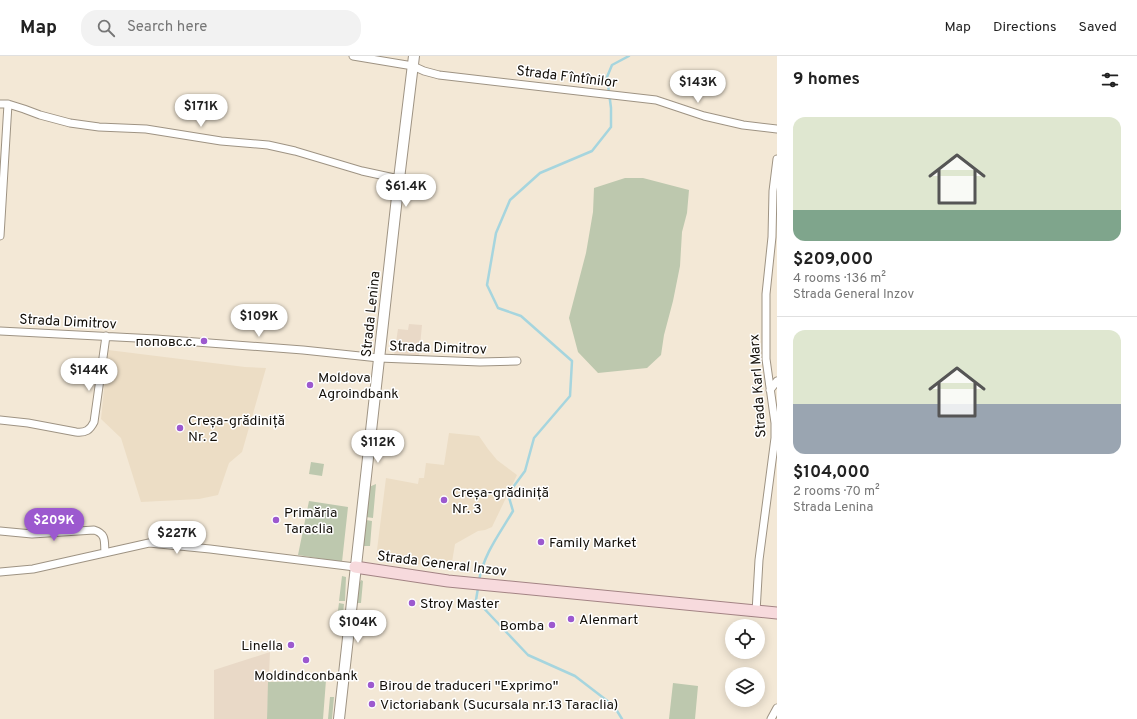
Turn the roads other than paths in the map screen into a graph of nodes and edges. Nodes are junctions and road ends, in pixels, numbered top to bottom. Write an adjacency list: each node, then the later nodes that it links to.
1 (353, 56): 2 (street, Strada Fîntînilor)
2 (413, 61): 5 (street, Strada Fîntînilor); 7 (street, Strada Lenina)
3 (0, 104): 4 (street)
4 (8, 104): 7 (street); 8 (street)
5 (777, 129)
6 (777, 159): 14 (street, Strada Karl Marx)
7 (399, 179): 11 (street, Strada Lenina)
8 (0, 236)
9 (0, 331): 10 (street, Strada Dimitrov)
10 (106, 336): 11 (street, Strada Dimitrov); 15 (street)
11 (379, 358): 12 (street, Strada Dimitrov); 18 (street, Strada Lenina)
12 (517, 362)
13 (777, 381): 14 (street)
14 (770, 390): 20 (street, Strada Karl Marx)
15 (0, 420)
16 (0, 531): 17 (street)
17 (105, 553): 18 (street, Strada General Inzov); 19 (street, Strada General Inzov)
18 (355, 567): 20 (main road, Strada General Inzov); 23 (street, Strada Lenina)
19 (0, 572)
20 (756, 612): 21 (main road, Strada General Inzov)
21 (777, 613)
22 (777, 708): 24 (street)
23 (339, 719)
24 (771, 719)

